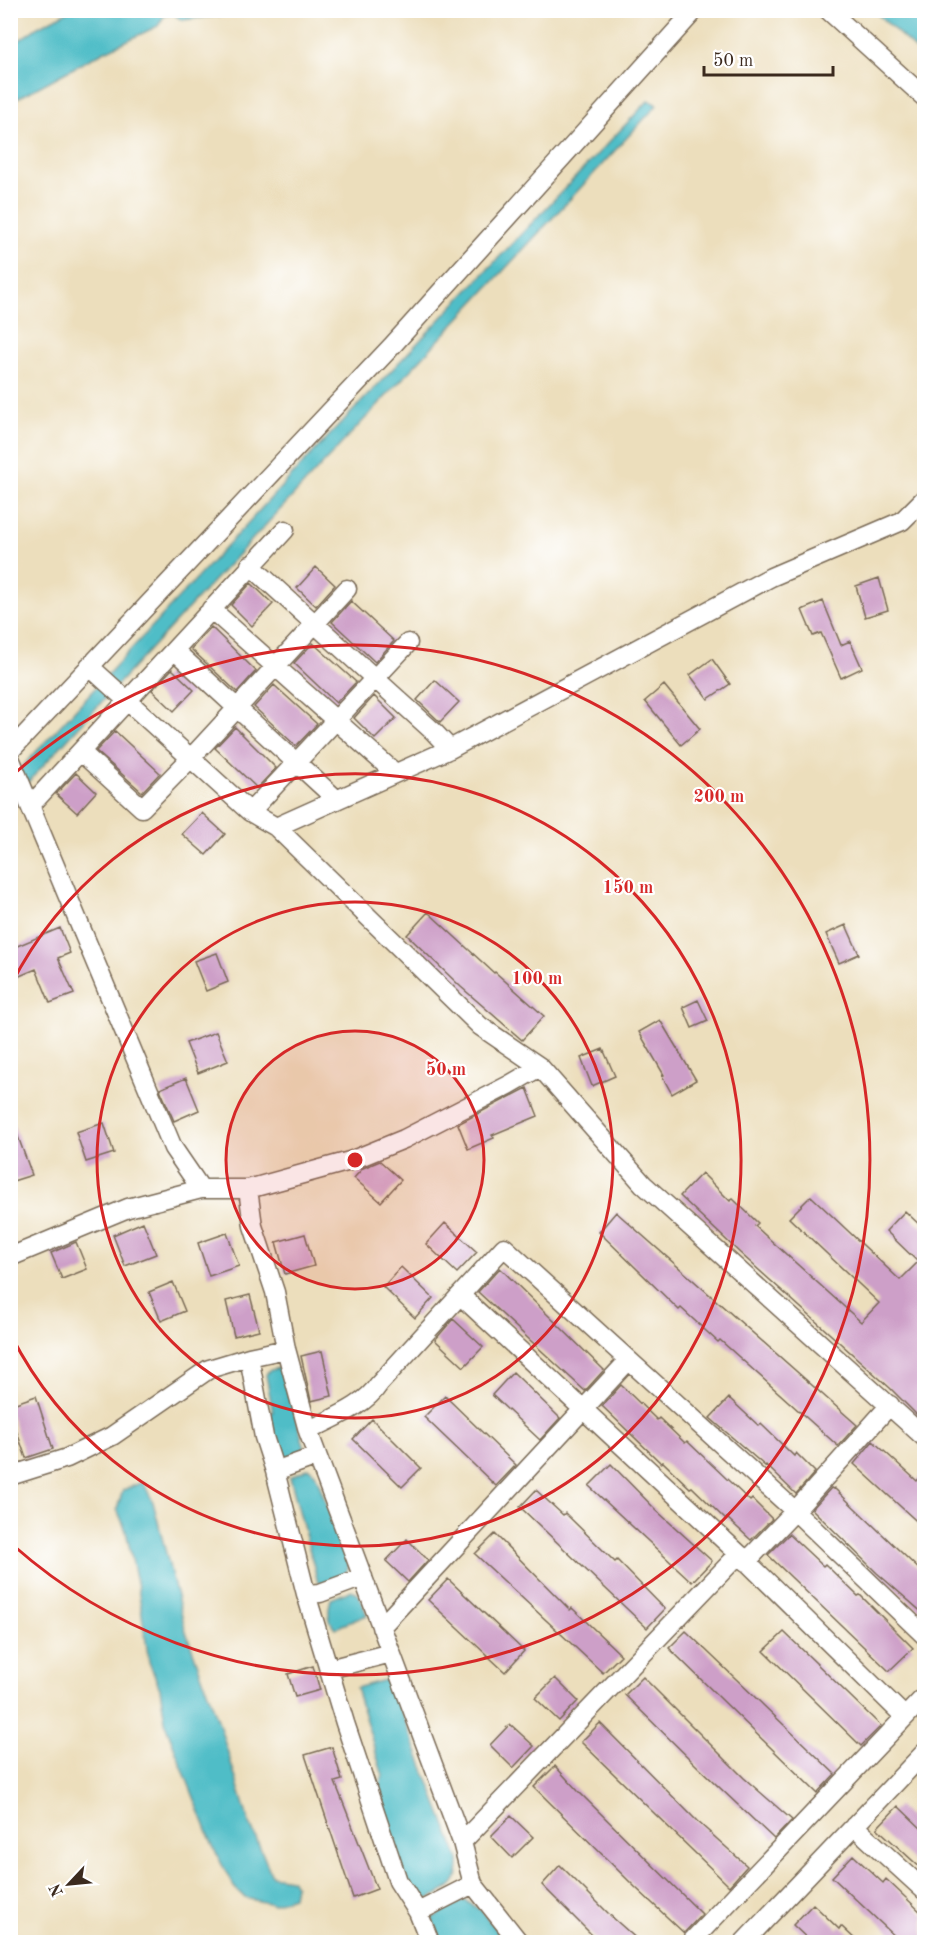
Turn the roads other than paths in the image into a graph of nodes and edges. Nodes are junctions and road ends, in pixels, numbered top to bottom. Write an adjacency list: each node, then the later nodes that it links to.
1 (695, 10): 13 (street)
2 (828, 10): 3 (street)
3 (924, 97)
4 (924, 499): 18 (street)
5 (285, 530): 6 (street)
6 (250, 565): 8 (street); 9 (street)
7 (347, 589): 9 (street)
8 (211, 609): 11 (street); 12 (street)
9 (315, 624): 12 (street); 14 (street)
10 (408, 644): 14 (street)
11 (174, 650): 15 (street); 16 (street)
12 (275, 666): 16 (street); 17 (street)
13 (94, 670): 15 (street); 19 (street)
14 (375, 679): 17 (street); 18 (street)
15 (122, 695): 20 (street); 21 (street)
16 (236, 707): 21 (street); 22 (street)
17 (336, 721): 22 (street); 24 (street)
18 (450, 749): 24 (street)
19 (10, 751)
20 (81, 752): 21 (street); 25 (street)
21 (190, 759): 27 (street)
22 (296, 763): 26 (street); 27 (street)
23 (13, 764): 25 (street)
24 (394, 773): 26 (street)
25 (29, 799): 30 (street)
26 (337, 800): 28 (street)
27 (250, 812): 28 (street)
28 (276, 827): 29 (street)
29 (540, 1067): 31 (street); 37 (street)
30 (201, 1189): 31 (street); 32 (street)
31 (248, 1189): 34 (street)
32 (10, 1257)
33 (460, 1295): 36 (street); 38 (street); 39 (street)
34 (286, 1349): 35 (street); 39 (street)
35 (249, 1357): 42 (street); 43 (street)
36 (628, 1361): 38 (street); 44 (street)
37 (890, 1405): 40 (street); 44 (street)
38 (582, 1410): 45 (street); 48 (street)
39 (308, 1431): 41 (street)
40 (924, 1437)
41 (317, 1456): 42 (street); 46 (street)
42 (275, 1471): 47 (street)
43 (10, 1476)
44 (795, 1511): 45 (street); 49 (street)
45 (742, 1558): 53 (street); 56 (street)
46 (363, 1577): 47 (street); 48 (street)
47 (306, 1594): 51 (street)
48 (381, 1627): 50 (street)
49 (924, 1635)
50 (391, 1653): 51 (street); 56 (street)
51 (329, 1669): 59 (street)
52 (924, 1696): 53 (street)
53 (905, 1717): 62 (street)
54 (924, 1753): 55 (street)
55 (854, 1826): 58 (street); 63 (street)
56 (462, 1842): 57 (street)
57 (472, 1884): 59 (street); 61 (street)
58 (924, 1890)
59 (418, 1912): 60 (street)
60 (430, 1942)
61 (519, 1942)
62 (691, 1942)
63 (744, 1942)

